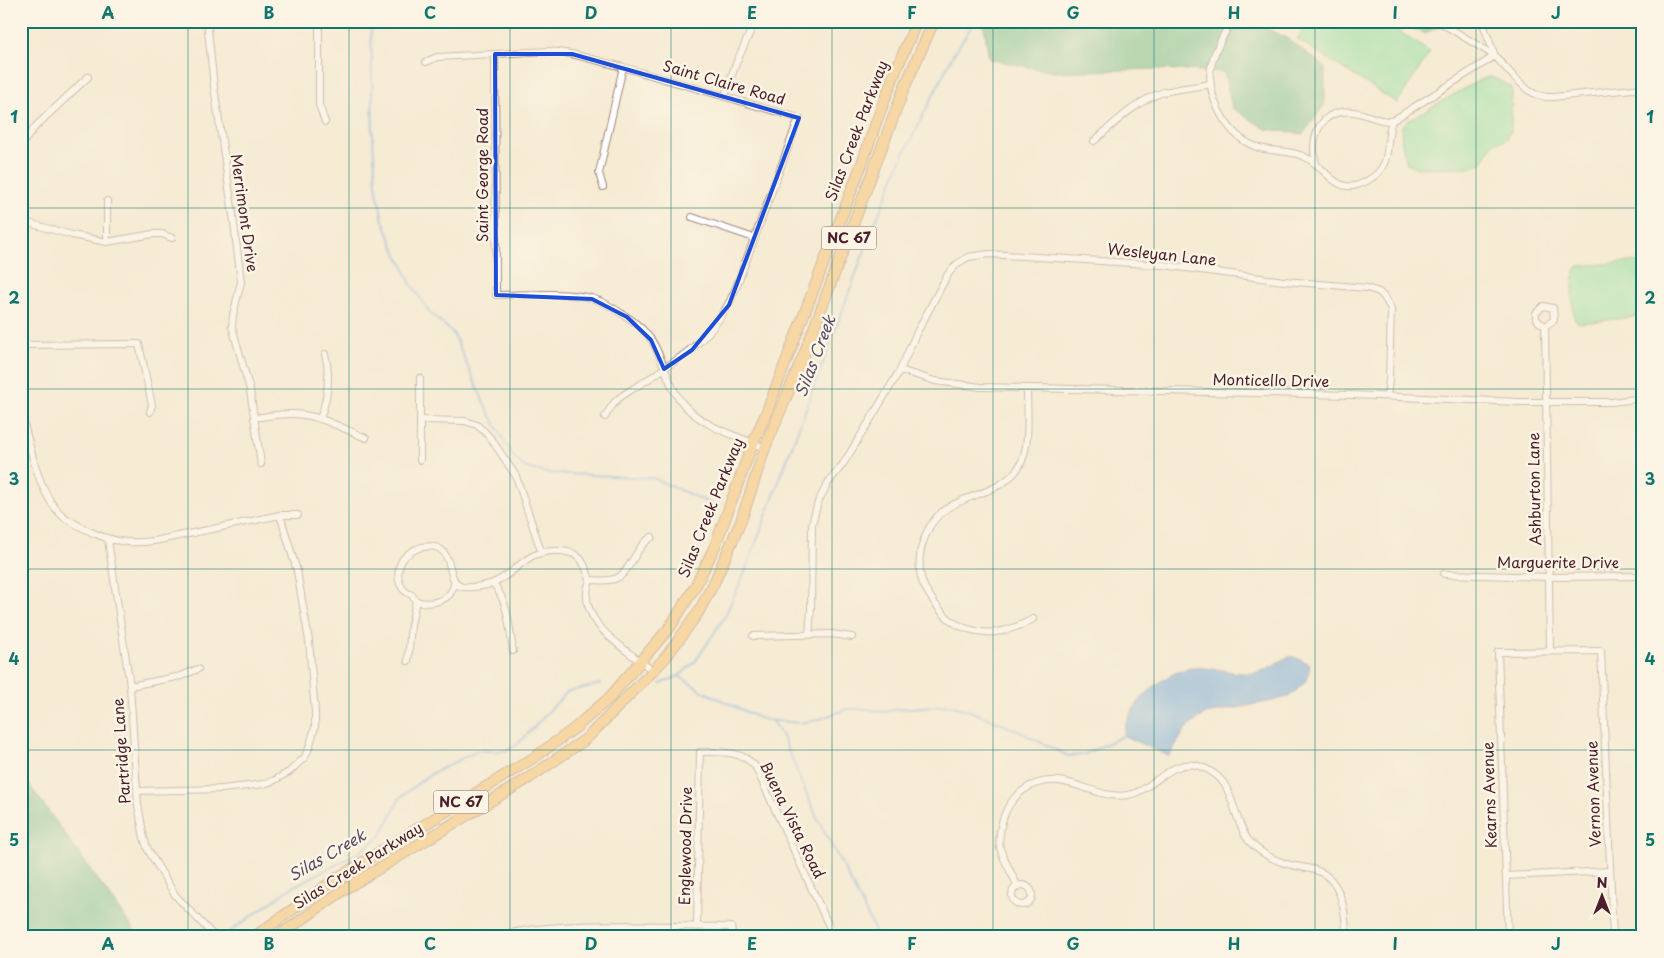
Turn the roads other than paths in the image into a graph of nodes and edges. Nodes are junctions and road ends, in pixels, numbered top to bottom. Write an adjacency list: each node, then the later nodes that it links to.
1 (207, 21): 44 (street, Merrimont Drive)
2 (319, 21): 20 (street)
3 (754, 21): 18 (street)
4 (917, 21): 48 (main road, Silas Creek Parkway / NC 67)
5 (934, 21): 49 (main road, Silas Creek Parkway / NC 67)
6 (1231, 21): 16 (street)
7 (1438, 21): 12 (street)
8 (1482, 21): 12 (street)
9 (1633, 21): 10 (street)
10 (1643, 36)
11 (495, 54): 13 (street, Saint Claire Road); 14 (street, Saint Claire Road); 34 (street, Saint George Road)
12 (1495, 56): 17 (street); 19 (street)
13 (426, 62)
14 (623, 67): 18 (street, Saint Claire Road); 24 (street)
15 (88, 77): 22 (street)
16 (1210, 84): 21 (street); 23 (street)
17 (1643, 88)
18 (725, 96): 29 (street, Saint Claire Road)
19 (1392, 121): 23 (street); 23 (street)
20 (325, 122)
21 (1094, 141)
22 (21, 145)
23 (1316, 164)
24 (603, 187)
25 (107, 201): 30 (street)
26 (692, 217): 29 (street)
27 (21, 222): 30 (street)
28 (172, 238): 30 (street)
29 (754, 238): 34 (street, Saint Claire Road)
30 (107, 242)
31 (1545, 326): 40 (street, Ashburton Lane)
32 (21, 345): 42 (street)
33 (325, 354): 45 (street)
34 (664, 369): 43 (street, Saint Claire Road); 48 (street)
35 (900, 370): 37 (street, Monticello Drive); 38 (street, Wesleyan Lane); 66 (street, Wesleyan Lane)
36 (420, 378): 46 (street)
37 (1027, 388): 38 (street, Monticello Drive); 64 (street)
38 (1387, 396): 40 (street, Monticello Drive)
39 (1643, 398): 40 (street, Monticello Drive)
40 (1546, 402): 59 (street, Ashburton Lane)
41 (21, 412): 55 (street)
42 (150, 412)
43 (604, 417)
44 (254, 418): 45 (street); 51 (street, Merrimont Drive)
45 (320, 419): 47 (street)
46 (420, 420): 50 (street); 56 (street)
47 (366, 438)
48 (753, 443): 49 (street); 71 (main road, Silas Creek Parkway / NC 67)
49 (765, 448): 73 (main road, Silas Creek Parkway / NC 67)
50 (420, 460)
51 (261, 464)
52 (280, 515): 53 (street); 55 (street); 76 (street)
53 (298, 516)
54 (652, 537): 60 (street)
55 (108, 540): 74 (street, Partridge Lane)
56 (541, 551): 60 (street); 62 (street)
57 (1444, 574): 59 (street, Marguerite Drive)
58 (1643, 576): 59 (street, Marguerite Drive)
59 (1549, 577): 69 (street, Ashburton Lane)
60 (590, 580): 71 (street)
61 (455, 581): 62 (street); 63 (street); 63 (street)
62 (493, 583): 68 (street)
63 (416, 601): 70 (street)
64 (1034, 619)
65 (753, 636): 66 (street)
66 (808, 636): 67 (street)
67 (852, 637)
68 (513, 651)
69 (1550, 651): 77 (street, Vernon Avenue); 78 (street, Kearns Avenue)
70 (408, 661)
71 (641, 662): 73 (street); 83 (main road, Silas Creek Parkway / NC 67)
72 (198, 670): 74 (street)
73 (654, 672): 84 (main road, Silas Creek Parkway / NC 67)
74 (130, 686): 76 (street, Partridge Lane)
75 (700, 752): 81 (street, Englewood Drive); 88 (street, Buena Vista Road)
76 (137, 791): 82 (street, Partridge Lane)
77 (1610, 872): 78 (street); 91 (street, Vernon Avenue)
78 (1506, 876): 90 (street, Kearns Avenue)
79 (1018, 886): 89 (street)
80 (627, 926): 81 (street); 85 (street); 86 (street)
81 (697, 927): 87 (street, Englewood Drive)
82 (215, 937)
83 (254, 937)
84 (277, 937)
85 (491, 937)
86 (627, 937)
87 (733, 937)
88 (834, 937)
89 (1346, 937)
90 (1508, 937)
91 (1613, 937)

